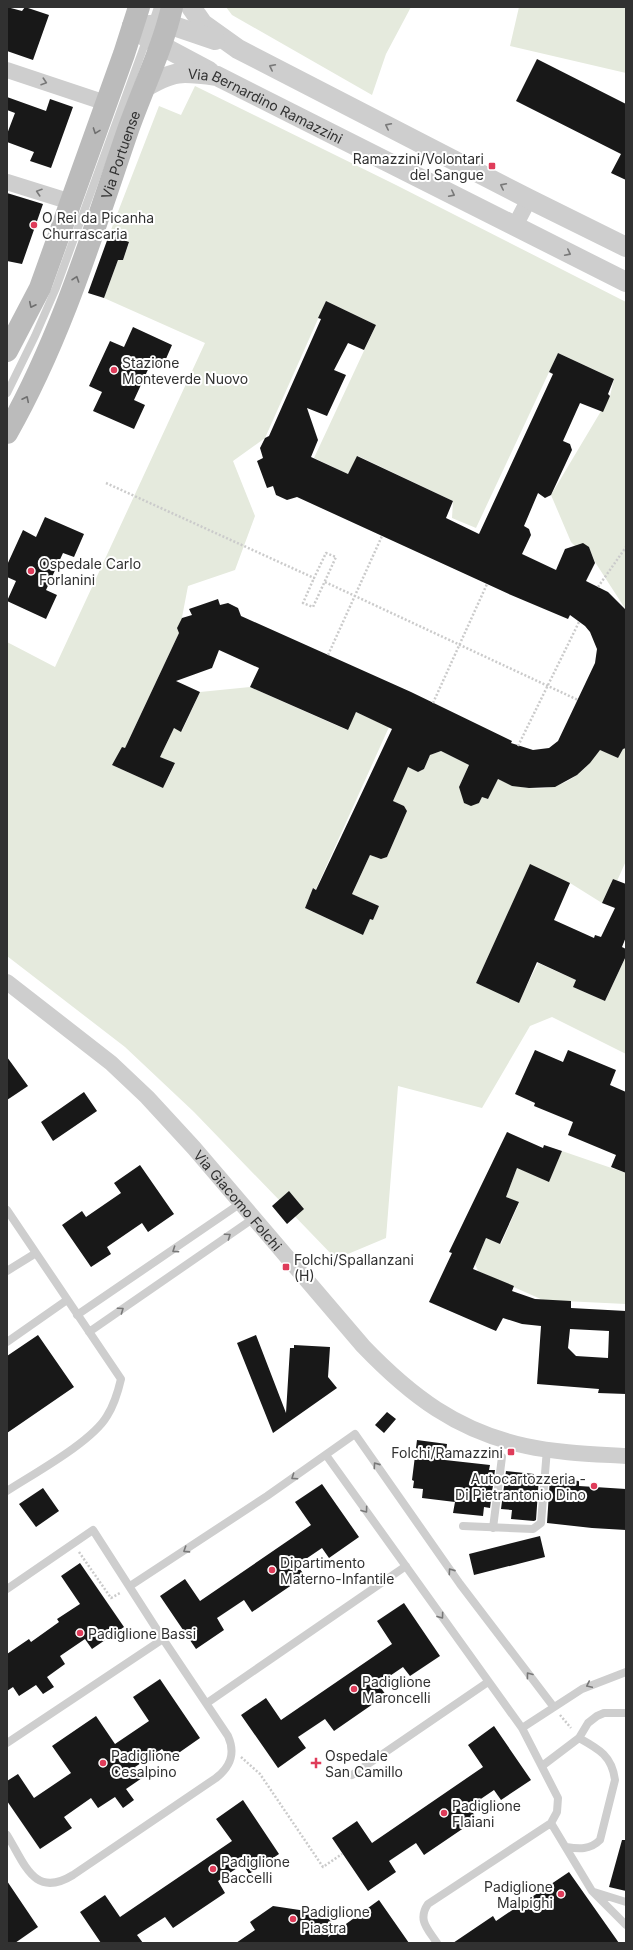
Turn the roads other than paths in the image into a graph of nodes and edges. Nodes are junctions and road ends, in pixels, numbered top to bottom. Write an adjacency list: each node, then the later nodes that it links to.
1 (191, 7): 3 (street)
2 (153, 22): 3 (street); 5 (street); 6 (main road, Via Portuense); 7 (main road, Via Portuense); 16 (lane, Via Portuense)
3 (238, 49): 9 (street, one-way to 3)
4 (7, 70): 7 (street, one-way to 7)
5 (217, 76): 6 (street, Via Bernardino Ramazzini); 11 (street, Via Bernardino Ramazzini, one-way to 11)
6 (142, 89): 17 (main road, Via Portuense, one-way to 6)
7 (106, 103): 10 (main road, Via Portuense, one-way to 10)
8 (7, 182): 10 (street, one-way to 8)
9 (528, 199): 11 (street); 12 (street)
10 (71, 202): 14 (main road, Via Portuense, one-way to 14)
11 (515, 226): 13 (street, Via Bernardino Ramazzini, one-way to 13)
12 (626, 247)
13 (626, 282)
14 (12, 329): 15 (main road, Via Portuense)
15 (7, 351)
16 (7, 393)
17 (7, 433)
18 (7, 982): 19 (street, Via Giacomo Folchi)
19 (241, 1204): 21 (street, Via Giacomo Folchi); 25 (lane, one-way to 25)
20 (7, 1210): 22 (lane)
21 (254, 1218): 26 (lane, one-way to 21); 28 (street, Via Giacomo Folchi)
22 (36, 1253): 23 (lane); 24 (lane)
23 (7, 1271)
24 (67, 1300): 25 (lane); 27 (lane)
25 (77, 1315): 26 (lane)
26 (89, 1332): 32 (lane)
27 (7, 1342)
28 (548, 1449): 30 (street, Via Giacomo Folchi); 34 (lane)
29 (326, 1455): 35 (lane, one-way to 35); 36 (lane, one-way to 36); 42 (lane, one-way to 29)
30 (626, 1456)
31 (502, 1457): 34 (lane)
32 (7, 1491)
33 (463, 1526): 34 (lane)
34 (493, 1528)
35 (406, 1566): 40 (lane, one-way to 40); 41 (lane)
36 (130, 1586): 37 (lane); 38 (lane)
37 (7, 1589)
38 (163, 1639): 41 (lane); 46 (lane)
39 (626, 1672): 42 (lane, one-way to 42)
40 (488, 1682): 44 (lane); 48 (lane)
41 (207, 1703): 50 (lane)
42 (553, 1706): 44 (lane)
43 (626, 1713): 45 (lane)
44 (522, 1728): 47 (lane)
45 (579, 1738): 47 (lane); 51 (lane)
46 (7, 1743)
47 (542, 1766): 49 (lane)
48 (352, 1775)
49 (551, 1823): 51 (lane); 55 (lane)
50 (7, 1835)
51 (566, 1847): 52 (lane)
52 (594, 1892): 53 (lane); 54 (lane)
53 (626, 1902)
54 (626, 1925)
55 (437, 1943)

